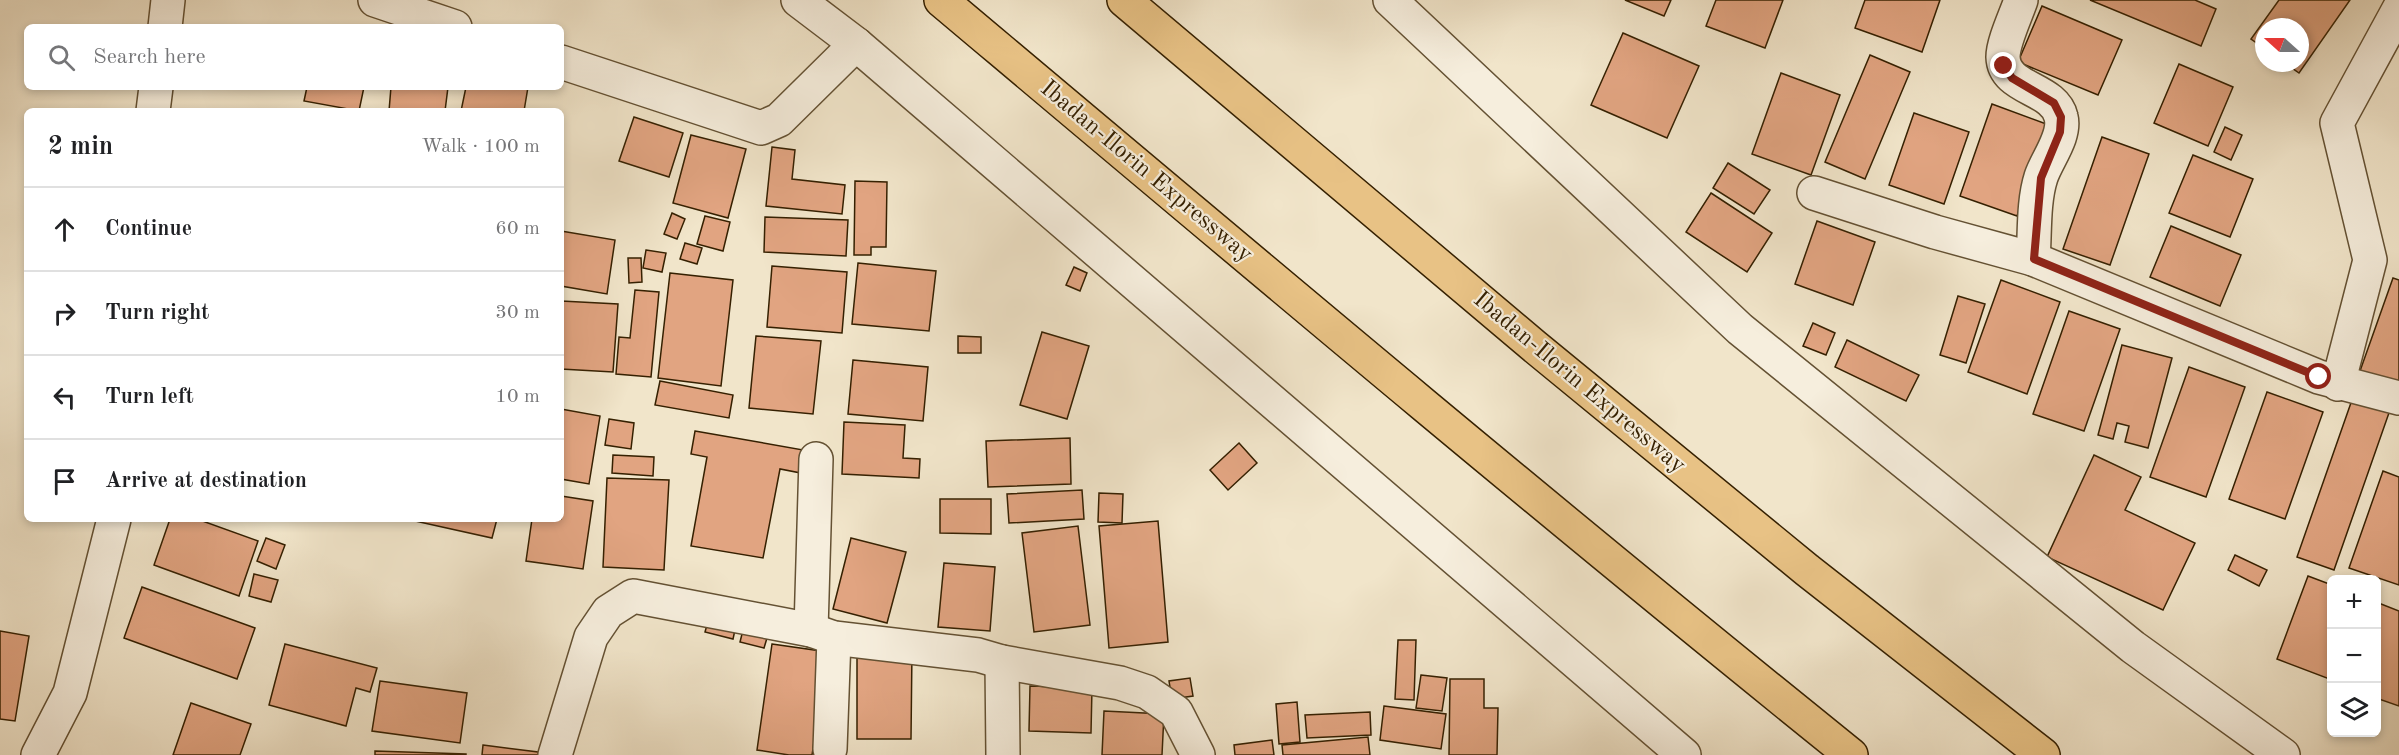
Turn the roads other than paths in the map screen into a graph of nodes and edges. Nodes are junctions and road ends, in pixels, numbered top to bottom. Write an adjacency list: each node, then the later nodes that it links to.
1 (168, 0): 9 (street)
2 (375, 0): 10 (street)
3 (798, 0): 11 (street)
4 (941, 0): 29 (highway, Ibadan-Ilorin Expressway)
5 (1124, 0): 30 (highway, Ibadan-Ilorin Expressway)
6 (1390, 0): 31 (street)
7 (2021, 0): 16 (street)
8 (2399, 9): 17 (street)
9 (165, 24)
10 (446, 24)
11 (856, 44): 12 (street); 28 (street)
12 (564, 63)
13 (156, 90): 14 (street)
14 (153, 108)
15 (1814, 193): 16 (street)
16 (2034, 259): 17 (street)
17 (2338, 384): 18 (street)
18 (2399, 398)
19 (816, 459): 21 (street)
20 (113, 522): 24 (street)
21 (823, 634): 22 (street); 23 (street); 25 (street)
22 (1002, 662): 26 (street); 27 (street)
23 (830, 749)
24 (38, 755)
25 (555, 755)
26 (1003, 755)
27 (1198, 755)
28 (1684, 755)
29 (1851, 755)
30 (2043, 755)
31 (2283, 755)

